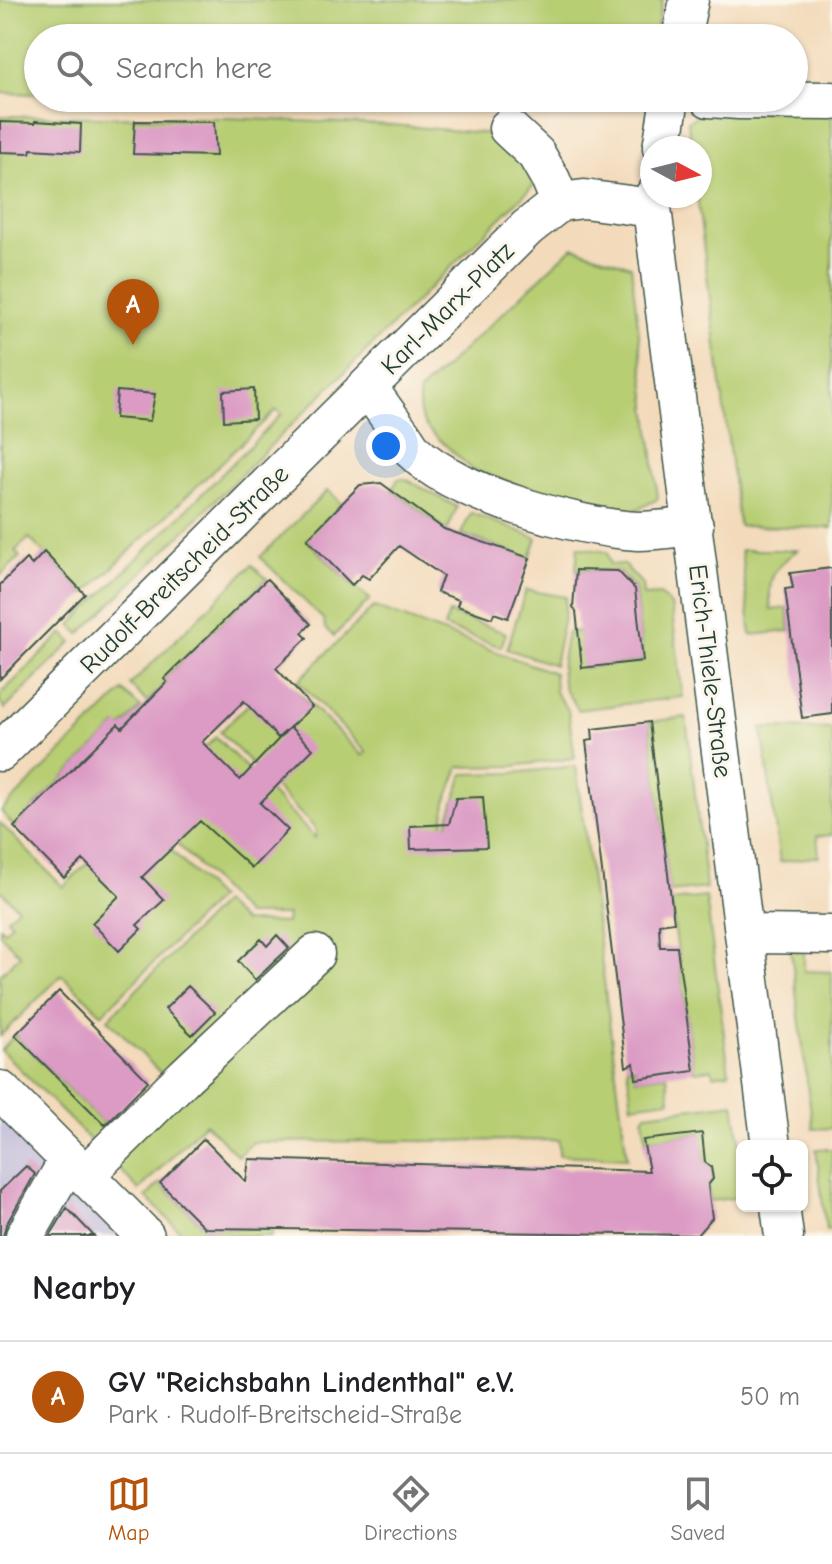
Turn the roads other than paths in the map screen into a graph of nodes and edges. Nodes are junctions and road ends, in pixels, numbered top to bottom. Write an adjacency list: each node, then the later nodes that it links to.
1 (689, 0): 2 (street)
2 (684, 24)
3 (808, 101): 4 (street)
4 (832, 101)
5 (668, 112): 7 (street)
6 (508, 128): 9 (street)
7 (664, 136)
8 (640, 201): 9 (street)
9 (560, 202): 11 (street, Karl-Marx-Platz)
10 (654, 208): 12 (street, Erich-Thiele-Straße)
11 (368, 387): 12 (street, Karl-Marx-Platz); 13 (street, Rudolf-Breitscheid-Straße)
12 (694, 526): 14 (street, Erich-Thiele-Straße)
13 (0, 752)
14 (744, 934): 15 (street); 18 (street, Erich-Thiele-Straße)
15 (832, 935)
16 (315, 954): 19 (street)
17 (0, 1090): 19 (street)
18 (770, 1140)
19 (77, 1167): 21 (street); 22 (street)
20 (781, 1212): 23 (street)
21 (25, 1236)
22 (145, 1236)
23 (784, 1236)

